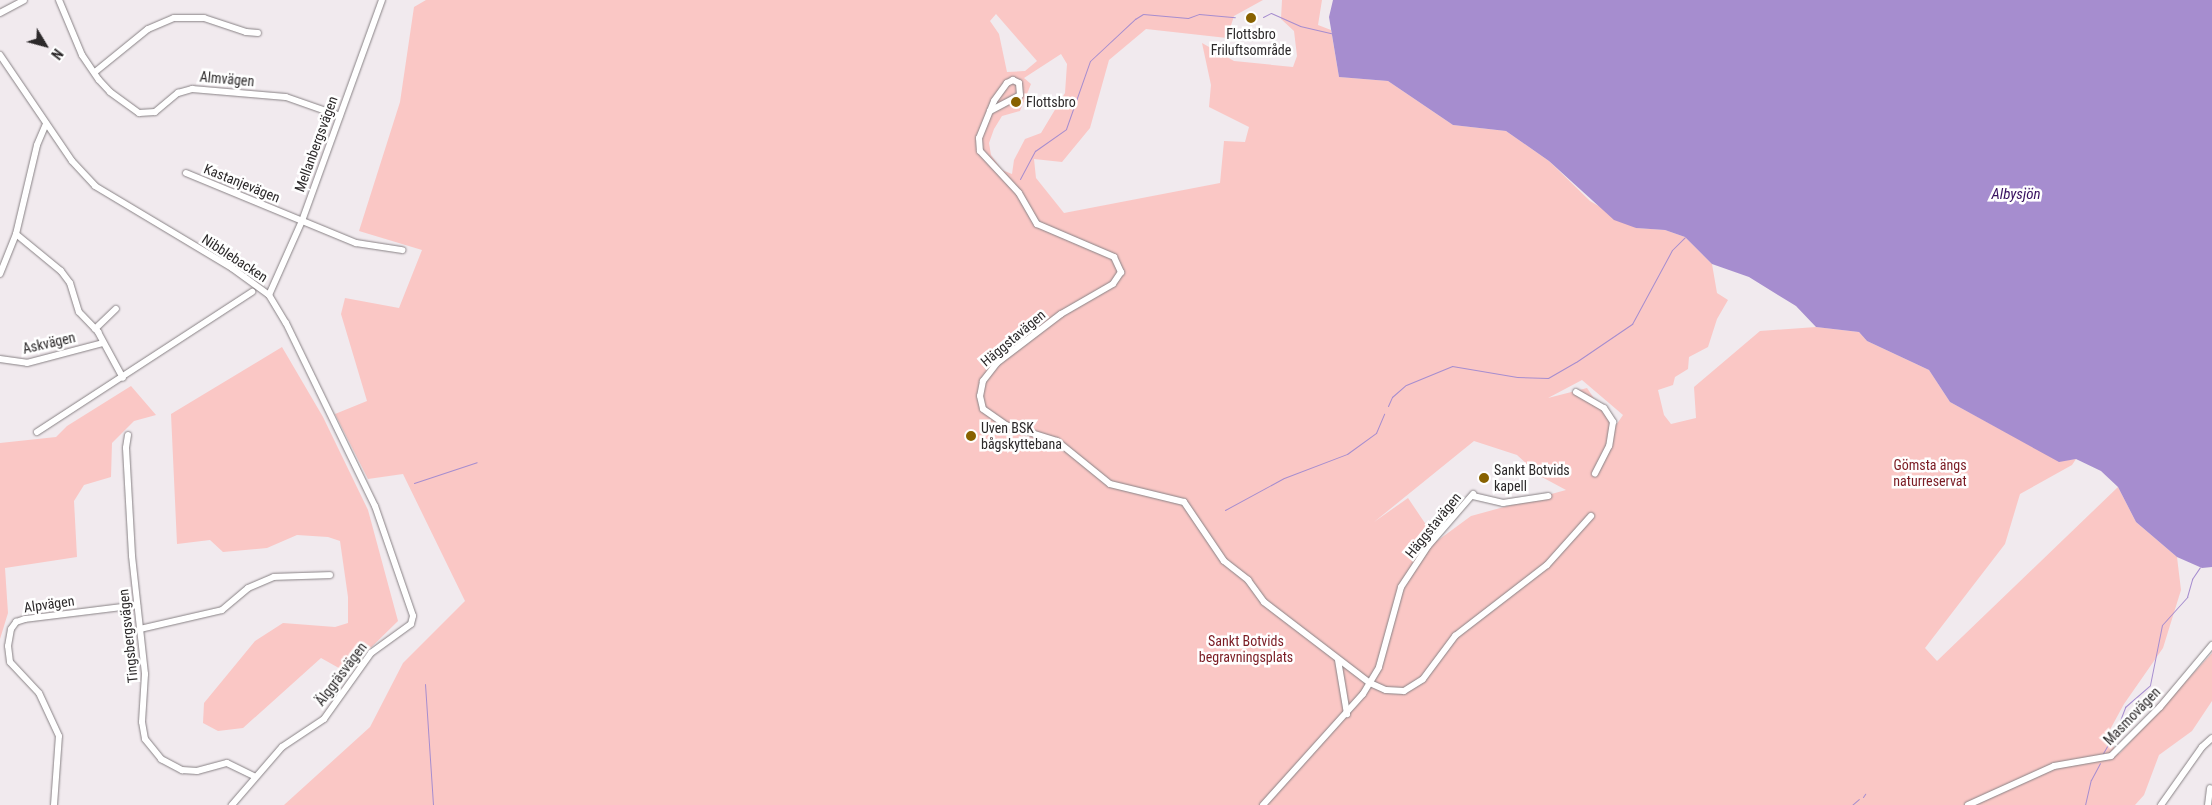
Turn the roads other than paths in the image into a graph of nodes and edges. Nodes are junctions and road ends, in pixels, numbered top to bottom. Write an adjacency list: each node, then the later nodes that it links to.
1 (24, 0): 4 (street)
2 (59, 0): 7 (street, Almvägen)
3 (382, 0): 9 (street, Mellanbergsvägen)
4 (0, 13)
5 (258, 33): 7 (street)
6 (0, 55): 10 (street, Nibblebacken)
7 (95, 72): 9 (street, Almvägen)
8 (990, 111): 8 (street); 34 (street, Häggstavägen)
9 (340, 116): 12 (street, Mellanbergsvägen)
10 (46, 124): 13 (street); 17 (street, Nibblebacken)
11 (186, 173): 12 (street, Kastanjevägen)
12 (302, 221): 14 (street, Kastanjevägen); 17 (street, Mellanbergsvägen)
13 (16, 234): 15 (street); 19 (street)
14 (402, 250)
15 (0, 274)
16 (252, 292): 22 (street)
17 (269, 296): 31 (street, Nibblebacken)
18 (116, 310): 19 (street)
19 (96, 329): 20 (street)
20 (103, 343): 21 (street, Askvägen); 22 (street)
21 (0, 359)
22 (123, 378): 24 (street)
23 (1576, 392): 26 (street)
24 (37, 432)
25 (128, 435): 30 (street, Tingsbergsvägen)
26 (1595, 474)
27 (1548, 496): 35 (street, Häggstavägen)
28 (1591, 516): 35 (street)
29 (330, 575): 32 (street)
30 (137, 605): 32 (street, Tingsbergsvägen); 40 (street, Alpvägen)
31 (411, 624): 38 (street, Älggräsvägen)
32 (140, 629): 38 (street, Tingsbergsvägen)
33 (2212, 645): 43 (street, Masmovägen)
34 (1338, 660): 35 (street, Häggstavägen); 36 (street)
35 (1370, 683): 36 (street, Häggstavägen)
36 (1347, 714): 42 (street, Häggstavägen)
37 (2212, 738): 44 (street)
38 (254, 776): 41 (street, Älggräsvägen)
39 (2210, 788): 45 (street)
40 (54, 805)
41 (232, 805)
42 (1263, 805)
43 (1968, 805)
44 (2161, 805)
45 (2208, 805)

